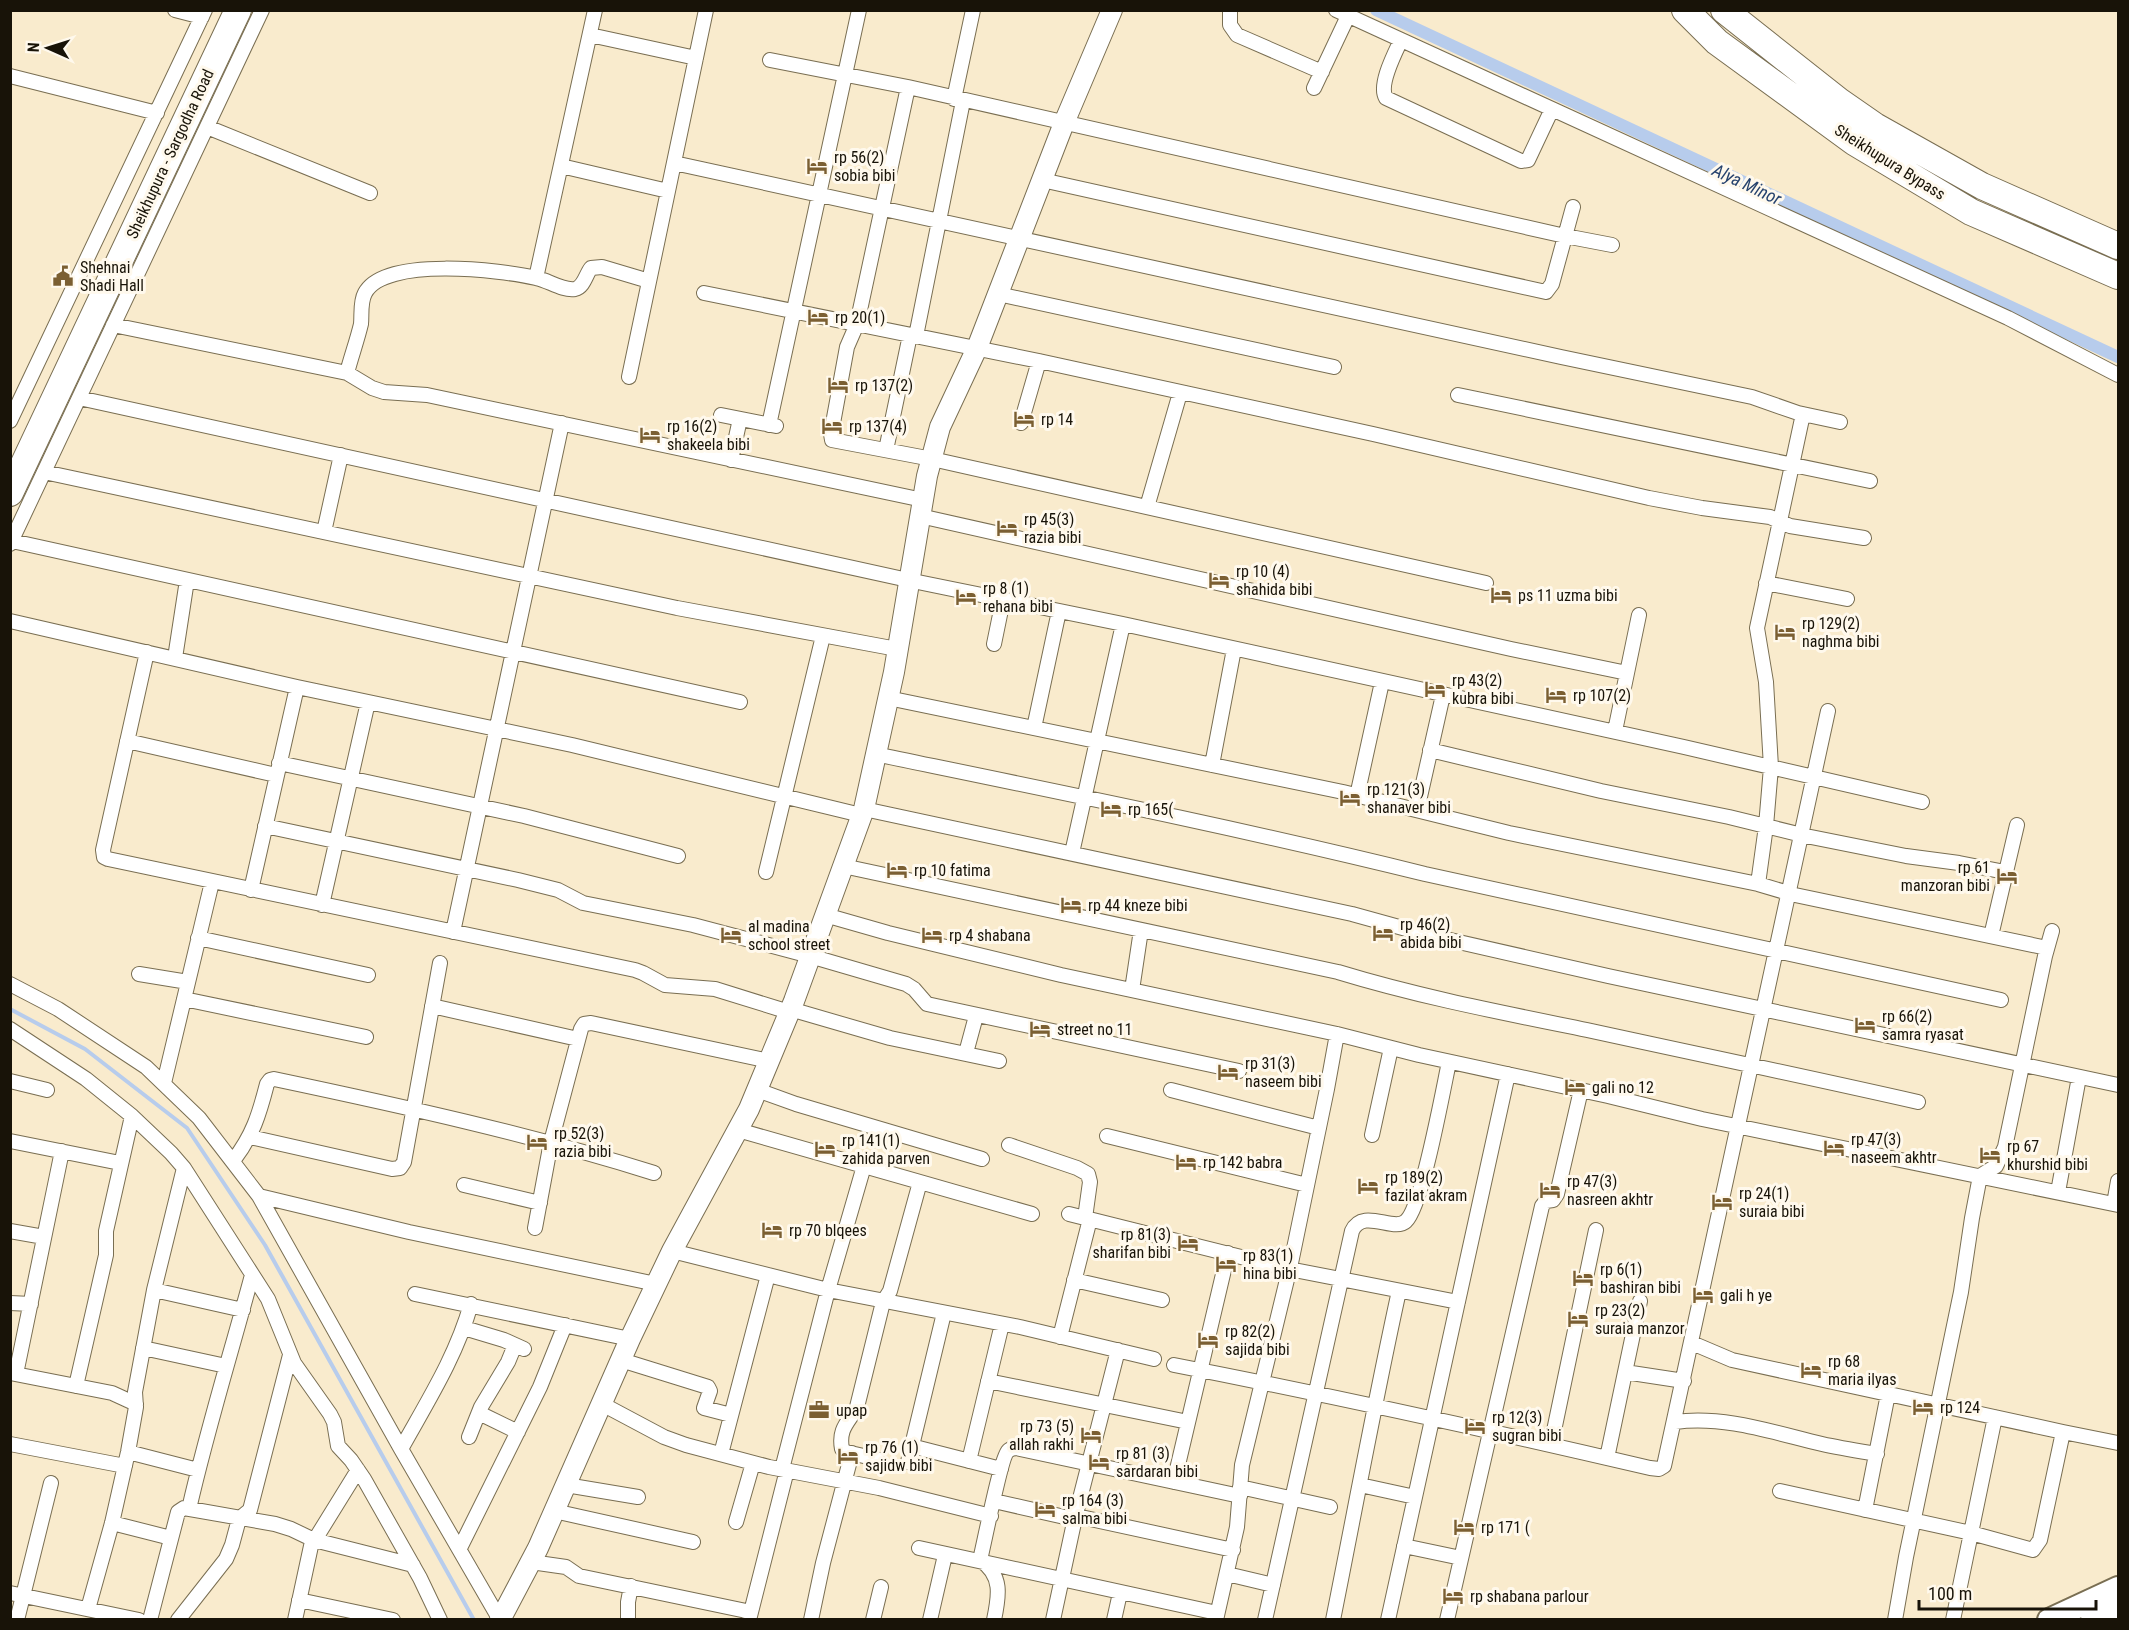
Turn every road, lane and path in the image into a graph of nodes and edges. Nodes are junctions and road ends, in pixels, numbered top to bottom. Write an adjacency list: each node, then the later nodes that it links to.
1 (175, 10): 12 (street)
2 (238, 10): 74 (highway, Sheikhupura - Sargodha Road)
3 (262, 10): 27 (street)
4 (595, 10): 14 (street)
5 (706, 10): 16 (street)
6 (859, 10): 19 (street)
7 (973, 10): 23 (street)
8 (1112, 10): 26 (street)
9 (1230, 10): 18 (street)
10 (1685, 10): 41 (highway, Sheikhupura Bypass)
11 (1724, 10): 40 (highway, Sheikhupura Bypass)
12 (209, 13): 25 (street); 68 (highway, Sheikhupura - Sargodha Road)
13 (1342, 13): 15 (street); 18 (street)
14 (590, 35): 16 (street); 29 (street)
15 (1401, 40): 24 (street); 24 (street)
16 (696, 58): 28 (street)
17 (770, 60): 19 (street)
18 (1322, 72): 22 (street)
19 (845, 75): 21 (street); 33 (street)
20 (10, 76): 25 (street)
21 (908, 87): 23 (street); 35 (street)
22 (1314, 88)
23 (959, 100): 26 (street); 36 (street)
24 (1552, 109): 54 (street)
25 (157, 113): 62 (street)
26 (1064, 123): 30 (street); 37 (street)
27 (207, 127): 32 (street); 48 (street)
28 (674, 163): 31 (street); 33 (street)
29 (561, 166): 31 (street); 42 (street)
30 (1042, 180): 37 (street); 38 (street)
31 (668, 192): 43 (street)
32 (370, 193)
33 (819, 195): 35 (street); 46 (street)
34 (1572, 207): 37 (street)
35 (882, 208): 36 (street); 47 (street)
36 (939, 222): 38 (street); 49 (street)
37 (1564, 236): 39 (street)
38 (1019, 239): 45 (street); 59 (street)
39 (1612, 245)
40 (2118, 246)
41 (2118, 276)
42 (536, 278): 43 (street); 53 (street)
43 (650, 281): 55 (street)
44 (704, 293): 46 (street)
45 (998, 294): 50 (street); 52 (street)
46 (793, 311): 47 (street); 61 (street)
47 (857, 324): 49 (street); 66 (street)
48 (113, 326): 53 (street); 58 (street)
49 (913, 335): 50 (street); 66 (street)
50 (977, 348): 51 (street); 69 (street)
51 (1039, 362): 56 (street); 65 (street)
52 (1334, 367)
53 (347, 373): 64 (street)
54 (2118, 375)
55 (628, 377)
56 (1180, 393): 76 (street); 78 (street)
57 (1458, 395): 71 (street)
58 (79, 398): 67 (street); 72 (street)
59 (1803, 414): 63 (street); 71 (street)
60 (721, 415): 61 (street)
61 (740, 418): 70 (street)
62 (10, 421)
63 (1840, 422)
64 (562, 423): 70 (street); 75 (street)
65 (1021, 423)
66 (885, 450): 69 (street)
67 (340, 455): 75 (street); 79 (street)
68 (10, 457)
69 (932, 459): 76 (street); 77 (street)
70 (731, 460): 77 (street)
71 (1792, 466): 73 (street); 78 (street)
72 (44, 472): 79 (street); 81 (street)
73 (1870, 481)
74 (10, 493)
75 (545, 499): 82 (street); 84 (street)
76 (1147, 507): 85 (street)
77 (921, 508): 84 (street); 100 (street)
78 (1779, 521): 80 (street); 86 (street)
79 (324, 532): 82 (street)
80 (1864, 538)
81 (11, 543): 83 (street)
82 (529, 576): 93 (street); 98 (street)
83 (187, 580): 98 (street); 99 (street)
84 (908, 580): 88 (street); 95 (street)
85 (1486, 583)
86 (1766, 583): 87 (street); 116 (street)
87 (1847, 599)
88 (1003, 600): 89 (street); 94 (street)
89 (1059, 611): 92 (street); 108 (street)
90 (1638, 615): 100 (street)
91 (10, 621): 97 (street)
92 (1123, 624): 96 (street); 112 (street)
93 (823, 636): 95 (street); 121 (street)
94 (994, 644)
95 (897, 649): 104 (street)
96 (1234, 649): 101 (street); 115 (street)
97 (147, 651): 99 (street); 111 (street)
98 (513, 652): 106 (street); 109 (street)
99 (175, 658): 102 (street)
100 (1627, 673): 110 (street)
101 (1382, 682): 103 (street); 120 (street)
102 (297, 687): 105 (street); 117 (street)
103 (1443, 695): 110 (street); 113 (street)
104 (888, 698): 108 (street); 114 (street)
105 (368, 702): 109 (street); 119 (street)
106 (740, 702)
107 (1827, 711): 118 (street)
108 (1034, 728): 112 (street)
109 (497, 729): 121 (street); 124 (street)
110 (1615, 731): 116 (street)
111 (127, 741): 117 (street); 138 (street)
112 (1098, 741): 115 (street); 122 (street)
113 (1430, 750): 125 (street); 129 (street)
114 (875, 754): 122 (street); 126 (street)
115 (1212, 765): 120 (street)
116 (1771, 767): 118 (street); 129 (street)
117 (278, 769): 119 (street); 128 (street)
118 (1814, 776): 123 (street); 130 (street)
119 (351, 779): 124 (street); 131 (street)
120 (1358, 796): 125 (street)
121 (785, 797): 126 (street); 136 (street)
122 (1083, 797): 132 (street); 150 (street)
123 (1922, 802)
124 (479, 807): 133 (street); 135 (street)
125 (1417, 810): 139 (street)
126 (862, 812): 132 (street); 134 (street)
127 (2017, 825): 137 (street)
128 (265, 826): 131 (street); 140 (street)
129 (1767, 826): 130 (street); 139 (street)
130 (1801, 835): 137 (street); 141 (street)
131 (337, 841): 135 (street); 142 (street)
132 (1072, 853): 161 (street)
133 (678, 856)
134 (843, 866): 143 (street); 144 (street)
135 (466, 869): 146 (street); 151 (street)
136 (766, 872)
137 (2005, 872): 147 (street)
138 (212, 882): 140 (street); 148 (street)
139 (1758, 884): 141 (street)
140 (251, 890): 142 (street)
141 (1788, 893): 147 (street); 150 (street)
142 (322, 905): 146 (street)
143 (825, 915): 151 (street); 157 (street)
144 (1141, 930): 157 (street); 174 (street)
145 (2052, 931): 149 (street)
146 (453, 932): 162 (street)
147 (1991, 936): 149 (street)
148 (198, 938): 154 (street); 155 (street)
149 (2047, 948): 173 (street)
150 (1776, 950): 159 (street); 161 (street)
151 (810, 956): 162 (street); 163 (street)
152 (440, 963): 160 (street)
153 (139, 974): 155 (street)
154 (368, 975)
155 (188, 982): 158 (street)
156 (10, 984): 179 (street)
157 (1132, 990): 165 (street)
158 (184, 999): 166 (street); 179 (street)
159 (2001, 1000)
160 (432, 1006): 167 (street); 186 (street)
161 (1763, 1009): 173 (street); 174 (street)
162 (790, 1010): 169 (street); 171 (street)
163 (976, 1016): 169 (street); 175 (street)
164 (10, 1029): 187 (street)
165 (1336, 1034): 168 (street); 189 (street)
166 (366, 1037)
167 (578, 1039): 171 (street); 195 (street)
168 (1391, 1048): 172 (street); 191 (street)
169 (966, 1053): 170 (street)
170 (999, 1061)
171 (769, 1062): 182 (street)
172 (1449, 1062): 176 (street); 225 (street)
173 (2021, 1064): 177 (street); 204 (street)
174 (1751, 1065): 185 (street); 188 (street)
175 (1239, 1071)
176 (1508, 1074): 184 (street); 235 (street)
177 (2079, 1077): 180 (street); 209 (street)
178 (10, 1081): 181 (street)
179 (164, 1083): 199 (street)
180 (2118, 1085)
181 (47, 1090)
182 (757, 1090): 190 (street); 198 (street)
183 (1171, 1090): 189 (street)
184 (1581, 1090): 188 (street); 274 (street)
185 (1918, 1102)
186 (415, 1109): 192 (street); 192 (street); 195 (street)
187 (132, 1116): 200 (street); 202 (street)
188 (1737, 1126): 204 (street); 246 (street)
189 (1319, 1128): 208 (street)
190 (738, 1130): 201 (street); 220 (street)
191 (1372, 1135)
192 (250, 1137): 199 (street)
193 (1107, 1137): 208 (street)
194 (10, 1141): 197 (street)
195 (551, 1142): 203 (street); 211 (street)
196 (1009, 1145): 215 (street)
197 (62, 1151): 200 (street); 219 (street)
198 (982, 1159)
199 (233, 1161): 210 (street)
200 (120, 1163): 260 (street)
201 (864, 1166): 206 (street); 229 (street)
202 (184, 1168): 223 (street); 228 (street)
203 (654, 1173)
204 (1980, 1176): 209 (street); 266 (street)
205 (2118, 1180): 212 (street)
206 (920, 1182): 213 (street); 234 (street)
207 (464, 1185): 211 (street)
208 (1307, 1185): 222 (street)
209 (2058, 1192): 212 (street)
210 (258, 1196): 227 (street); 282 (street)
211 (540, 1203): 216 (street)
212 (2116, 1204)
213 (1032, 1214)
214 (1070, 1214): 215 (street)
215 (1087, 1219): 221 (street); 226 (street)
216 (535, 1228)
217 (1596, 1230): 280 (street)
218 (10, 1231): 219 (street)
219 (44, 1237): 237 (street)
220 (672, 1251): 224 (street); 227 (street)
221 (1228, 1253): 222 (street); 254 (street)
222 (1289, 1269): 225 (street); 259 (street)
223 (252, 1275): 239 (street); 249 (street)
224 (768, 1275): 229 (street); 269 (street)
225 (1341, 1279): 230 (street); 261 (street)
226 (1074, 1280): 232 (street); 244 (street)
227 (656, 1284): 245 (street)
228 (154, 1290): 239 (street); 247 (street)
229 (828, 1290): 234 (street); 294 (street)
230 (1399, 1291): 235 (street); 267 (street)
231 (415, 1294): 238 (street)
232 (1162, 1300)
233 (1640, 1301): 255 (street)
234 (883, 1302): 240 (street); 284 (street)
235 (1458, 1302): 271 (street)
236 (10, 1303): 237 (street)
237 (31, 1304): 256 (street)
238 (471, 1304): 242 (street); 243 (street)
239 (243, 1310): 253 (street)
240 (944, 1313): 241 (street); 281 (street)
241 (1002, 1324): 244 (street); 257 (street)
242 (565, 1325): 245 (street); 275 (street)
243 (464, 1328): 268 (street); 282 (street)
244 (1060, 1337): 248 (street)
245 (630, 1339): 251 (street)
246 (1692, 1343): 258 (street); 262 (street)
247 (143, 1348): 253 (street); 263 (street)
248 (1118, 1350): 250 (street); 265 (street)
249 (290, 1355): 297 (street); 314 (street)
250 (1154, 1359)
251 (621, 1360): 264 (street); 269 (street)
252 (1174, 1365): 254 (street)
253 (226, 1366): 296 (street)
254 (1201, 1370): 259 (street); 272 (street)
255 (1625, 1372): 258 (street); 287 (street)
256 (13, 1374): 260 (street)
257 (988, 1381): 265 (street); 289 (street)
258 (1684, 1381): 273 (street)
259 (1262, 1383): 261 (street); 304 (street)
260 (76, 1386): 263 (street)
261 (1316, 1394): 267 (street); 307 (street)
262 (1888, 1394): 266 (street); 286 (street)
263 (136, 1404): 283 (street)
264 (602, 1404): 285 (street); 301 (street)
265 (1104, 1405): 272 (street); 292 (street)
266 (1939, 1405): 270 (street); 316 (street)
267 (1373, 1407): 271 (street); 302 (street)
268 (479, 1413): 275 (street); 277 (street)
269 (731, 1415): 285 (street)
270 (1995, 1417): 276 (street); 319 (street)
271 (1432, 1420): 274 (street); 306 (street)
272 (1188, 1422): 299 (street)
273 (1675, 1422): 286 (street); 287 (street)
274 (1491, 1431): 280 (street); 328 (street)
275 (518, 1432): 324 (street)
276 (2063, 1432): 278 (street); 319 (street)
277 (469, 1437)
278 (2118, 1443)
279 (10, 1444): 293 (street)
280 (1551, 1445): 287 (street)
281 (911, 1446): 289 (street); 290 (street)
282 (401, 1449): 324 (street)
283 (128, 1452): 293 (street); 296 (street)
284 (852, 1453): 288 (street); 298 (street)
285 (721, 1454): 291 (street)
286 (1877, 1454): 311 (street)
287 (1607, 1458)
288 (877, 1459)
289 (969, 1461): 295 (street)
290 (908, 1462)
291 (753, 1463): 294 (street); 317 (street)
292 (1089, 1463): 295 (street); 299 (street); 315 (street)
293 (125, 1466): 318 (street)
294 (785, 1469): 298 (street); 343 (street)
295 (1000, 1469): 308 (street)
296 (198, 1470): 310 (street)
297 (358, 1470): 321 (street); 331 (street)
298 (845, 1481): 313 (street); 354 (street)
299 (1174, 1482): 304 (street)
300 (51, 1483): 339 (street)
301 (566, 1485): 305 (street); 312 (street)
302 (1360, 1485): 306 (street); 361 (street)
303 (1780, 1491): 311 (street)
304 (1240, 1492): 307 (street); 326 (street)
305 (638, 1497)
306 (1415, 1497): 323 (street)
307 (1292, 1500): 309 (street); 334 (street)
308 (994, 1501): 313 (street); 315 (street)
309 (1330, 1507)
310 (189, 1509): 314 (street); 320 (street)
311 (1865, 1510): 316 (street)
312 (554, 1511): 322 (street); 330 (street)
313 (991, 1516): 329 (street)
314 (242, 1518): 321 (street); 349 (street)
315 (1075, 1518): 326 (street); 333 (street)
316 (1914, 1521): 319 (street); 364 (street)
317 (736, 1522)
318 (112, 1523): 320 (street); 342 (street)
319 (1971, 1533): 365 (street)
320 (171, 1539): 348 (street)
321 (314, 1540): 331 (street); 340 (street)
322 (693, 1542)
323 (1404, 1546): 328 (street); 362 (street)
324 (460, 1548): 345 (street)
325 (919, 1548): 327 (street)
326 (1233, 1550): 332 (street)
327 (945, 1555): 329 (street); 356 (street)
328 (1461, 1558): 363 (street)
329 (980, 1560): 333 (street); 357 (street)
330 (531, 1562): 335 (street); 345 (street)
331 (413, 1565): 352 (street)
332 (1227, 1574): 334 (street); 344 (street)
333 (1063, 1579): 338 (street); 358 (street)
334 (1273, 1585): 360 (street)
335 (631, 1586): 343 (street); 353 (street)
336 (881, 1587): 355 (street)
337 (2118, 1588): 366 (main road)
338 (1120, 1593): 344 (street); 359 (street)
339 (16, 1594): 342 (street); 346 (street)
340 (299, 1600): 350 (street); 351 (street)
341 (2118, 1606): 367 (main road)
342 (82, 1612): 347 (street)
343 (750, 1616)
344 (1217, 1616)
345 (501, 1619)
346 (17, 1620)
347 (139, 1620)
348 (150, 1620)
349 (178, 1620)
350 (295, 1620)
351 (393, 1620)
352 (440, 1620)
353 (628, 1620)
354 (812, 1620)
355 (873, 1620)
356 (930, 1620)
357 (994, 1620)
358 (1053, 1620)
359 (1114, 1620)
360 (1265, 1620)
361 (1333, 1620)
362 (1388, 1620)
363 (1447, 1620)
364 (1895, 1620)
365 (1953, 1620)
366 (2049, 1620)
367 (2092, 1620)

